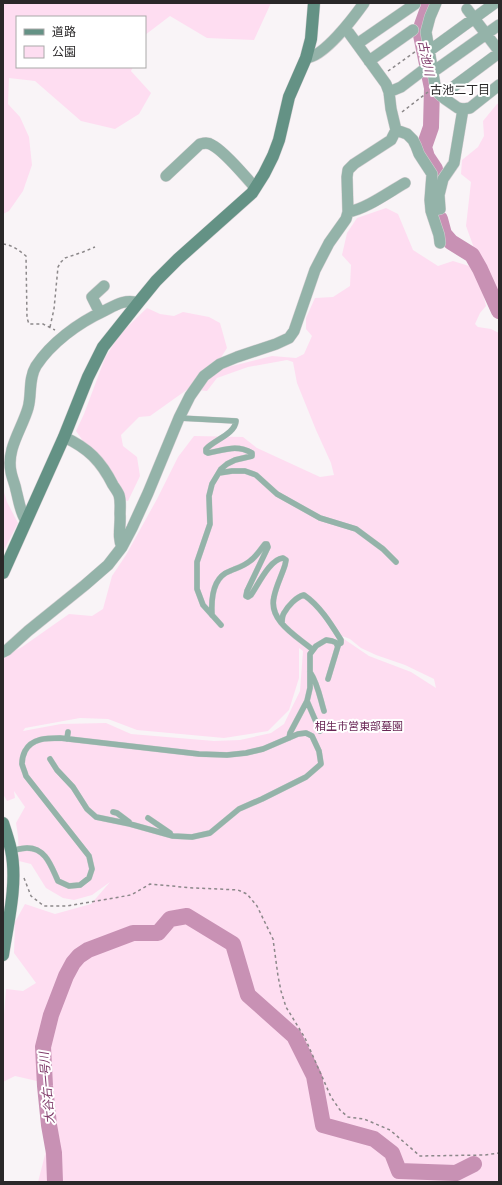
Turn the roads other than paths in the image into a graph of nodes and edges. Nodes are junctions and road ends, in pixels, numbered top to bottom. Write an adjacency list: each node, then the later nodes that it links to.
1 (314, 3): 15 (street)
2 (364, 3): 9 (street)
3 (415, 3): 7 (street); 12 (street)
4 (436, 3): 7 (street)
5 (495, 3): 6 (street)
6 (471, 13): 11 (street); 13 (street)
7 (426, 15): 13 (street)
8 (499, 25): 11 (street)
9 (344, 29): 12 (street); 15 (street)
10 (413, 30): 16 (street)
11 (486, 34): 14 (street); 17 (street)
12 (357, 44): 16 (street)
13 (424, 50): 17 (street)
14 (499, 52): 20 (street)
15 (306, 58): 25 (street)
16 (369, 61): 19 (street)
17 (428, 71): 19 (street); 20 (street)
18 (499, 85): 21 (street)
19 (389, 92): 22 (street)
20 (442, 96): 21 (street)
21 (462, 109): 26 (street)
22 (396, 130): 26 (street); 27 (street)
23 (166, 176): 25 (street)
24 (406, 183): 27 (street)
25 (256, 186): 30 (street)
26 (431, 211): 28 (street)
27 (348, 212): 32 (street)
28 (440, 243)
29 (104, 286): 31 (street)
30 (138, 302): 31 (street); 33 (street)
31 (100, 313): 35 (street)
32 (179, 418): 34 (lane); 36 (street)
33 (64, 437): 35 (street); 36 (street)
34 (219, 473): 37 (lane); 39 (lane)
35 (26, 521): 38 (street)
36 (122, 547): 44 (street)
37 (396, 562)
38 (3, 573)
39 (212, 614): 40 (lane); 41 (lane)
40 (282, 623): 42 (lane); 43 (lane)
41 (221, 625)
42 (337, 645): 43 (lane); 46 (lane)
43 (313, 650): 45 (lane)
44 (3, 652)
45 (310, 672): 47 (lane); 48 (lane)
46 (328, 679)
47 (307, 701): 49 (lane); 51 (lane)
48 (324, 711)
49 (320, 731)
50 (68, 732): 52 (lane)
51 (289, 738): 52 (lane); 58 (lane)
52 (67, 739): 59 (lane)
53 (50, 759): 57 (lane)
54 (113, 812): 57 (lane)
55 (148, 818): 58 (lane)
56 (3, 823): 59 (street)
57 (130, 824): 58 (lane)
58 (173, 836)
59 (11, 850): 60 (street)
60 (3, 955)

